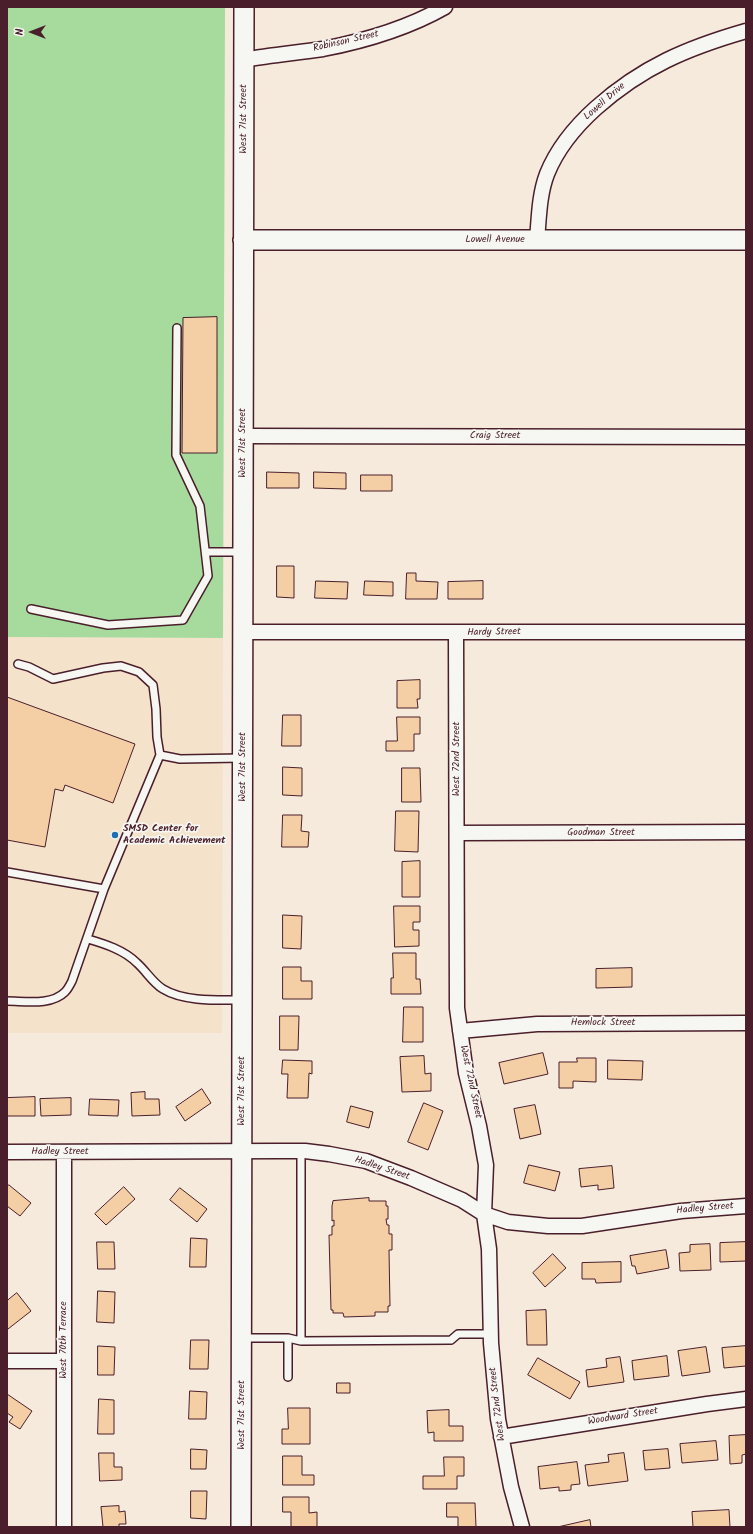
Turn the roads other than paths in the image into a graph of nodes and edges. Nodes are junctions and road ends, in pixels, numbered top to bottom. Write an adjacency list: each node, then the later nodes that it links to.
1 (244, 7): 4 (street, West 71st Street)
2 (444, 7): 4 (street, Robinson Street)
3 (746, 31): 6 (street, Lowell Drive)
4 (244, 60): 5 (street, West 71st Street)
5 (243, 240): 6 (street, Lowell Avenue); 9 (street, West 71st Street)
6 (537, 240): 7 (street, Lowell Avenue)
7 (746, 240)
8 (177, 328): 11 (lane)
9 (243, 436): 10 (street, Craig Street); 12 (street, West 71st Street)
10 (746, 437)
11 (206, 552): 12 (lane); 13 (lane)
12 (243, 552): 14 (street, West 71st Street)
13 (31, 609)
14 (243, 632): 16 (street, Hardy Street); 19 (street, West 71st Street)
15 (746, 632): 16 (street, Hardy Street)
16 (456, 633): 21 (street, West 72nd Street)
17 (18, 664): 18 (lane)
18 (160, 755): 19 (lane); 23 (lane)
19 (243, 758): 25 (street, West 71st Street)
20 (746, 832): 21 (street, Goodman Street)
21 (457, 833): 28 (street, West 72nd Street)
22 (7, 872): 23 (lane)
23 (104, 889): 24 (lane)
24 (88, 939): 25 (lane); 26 (lane)
25 (242, 1000): 30 (street, West 71st Street)
26 (7, 1001)
27 (746, 1023): 28 (street, Hemlock Street)
28 (460, 1031): 34 (street, West 72nd Street)
29 (7, 1152): 32 (street, Hadley Street)
30 (242, 1152): 31 (street, Hadley Street); 32 (street, Hadley Street); 36 (street, West 71st Street)
31 (301, 1152): 34 (street, Hadley Street); 38 (lane)
32 (64, 1153): 40 (street, West 70th Terrace)
33 (746, 1206): 34 (street, Hadley Street)
34 (484, 1214): 35 (street, West 72nd Street)
35 (491, 1334): 38 (lane); 43 (street, West 72nd Street)
36 (242, 1338): 37 (lane); 45 (street, West 71st Street)
37 (288, 1338): 38 (lane); 41 (lane)
38 (301, 1340)
39 (7, 1361): 40 (street)
40 (64, 1361): 44 (street, West 70th Terrace)
41 (288, 1377)
42 (746, 1399): 43 (street, Woodward Street)
43 (501, 1437): 46 (street, West 72nd Street)
44 (64, 1527)
45 (242, 1527)
46 (522, 1527)

